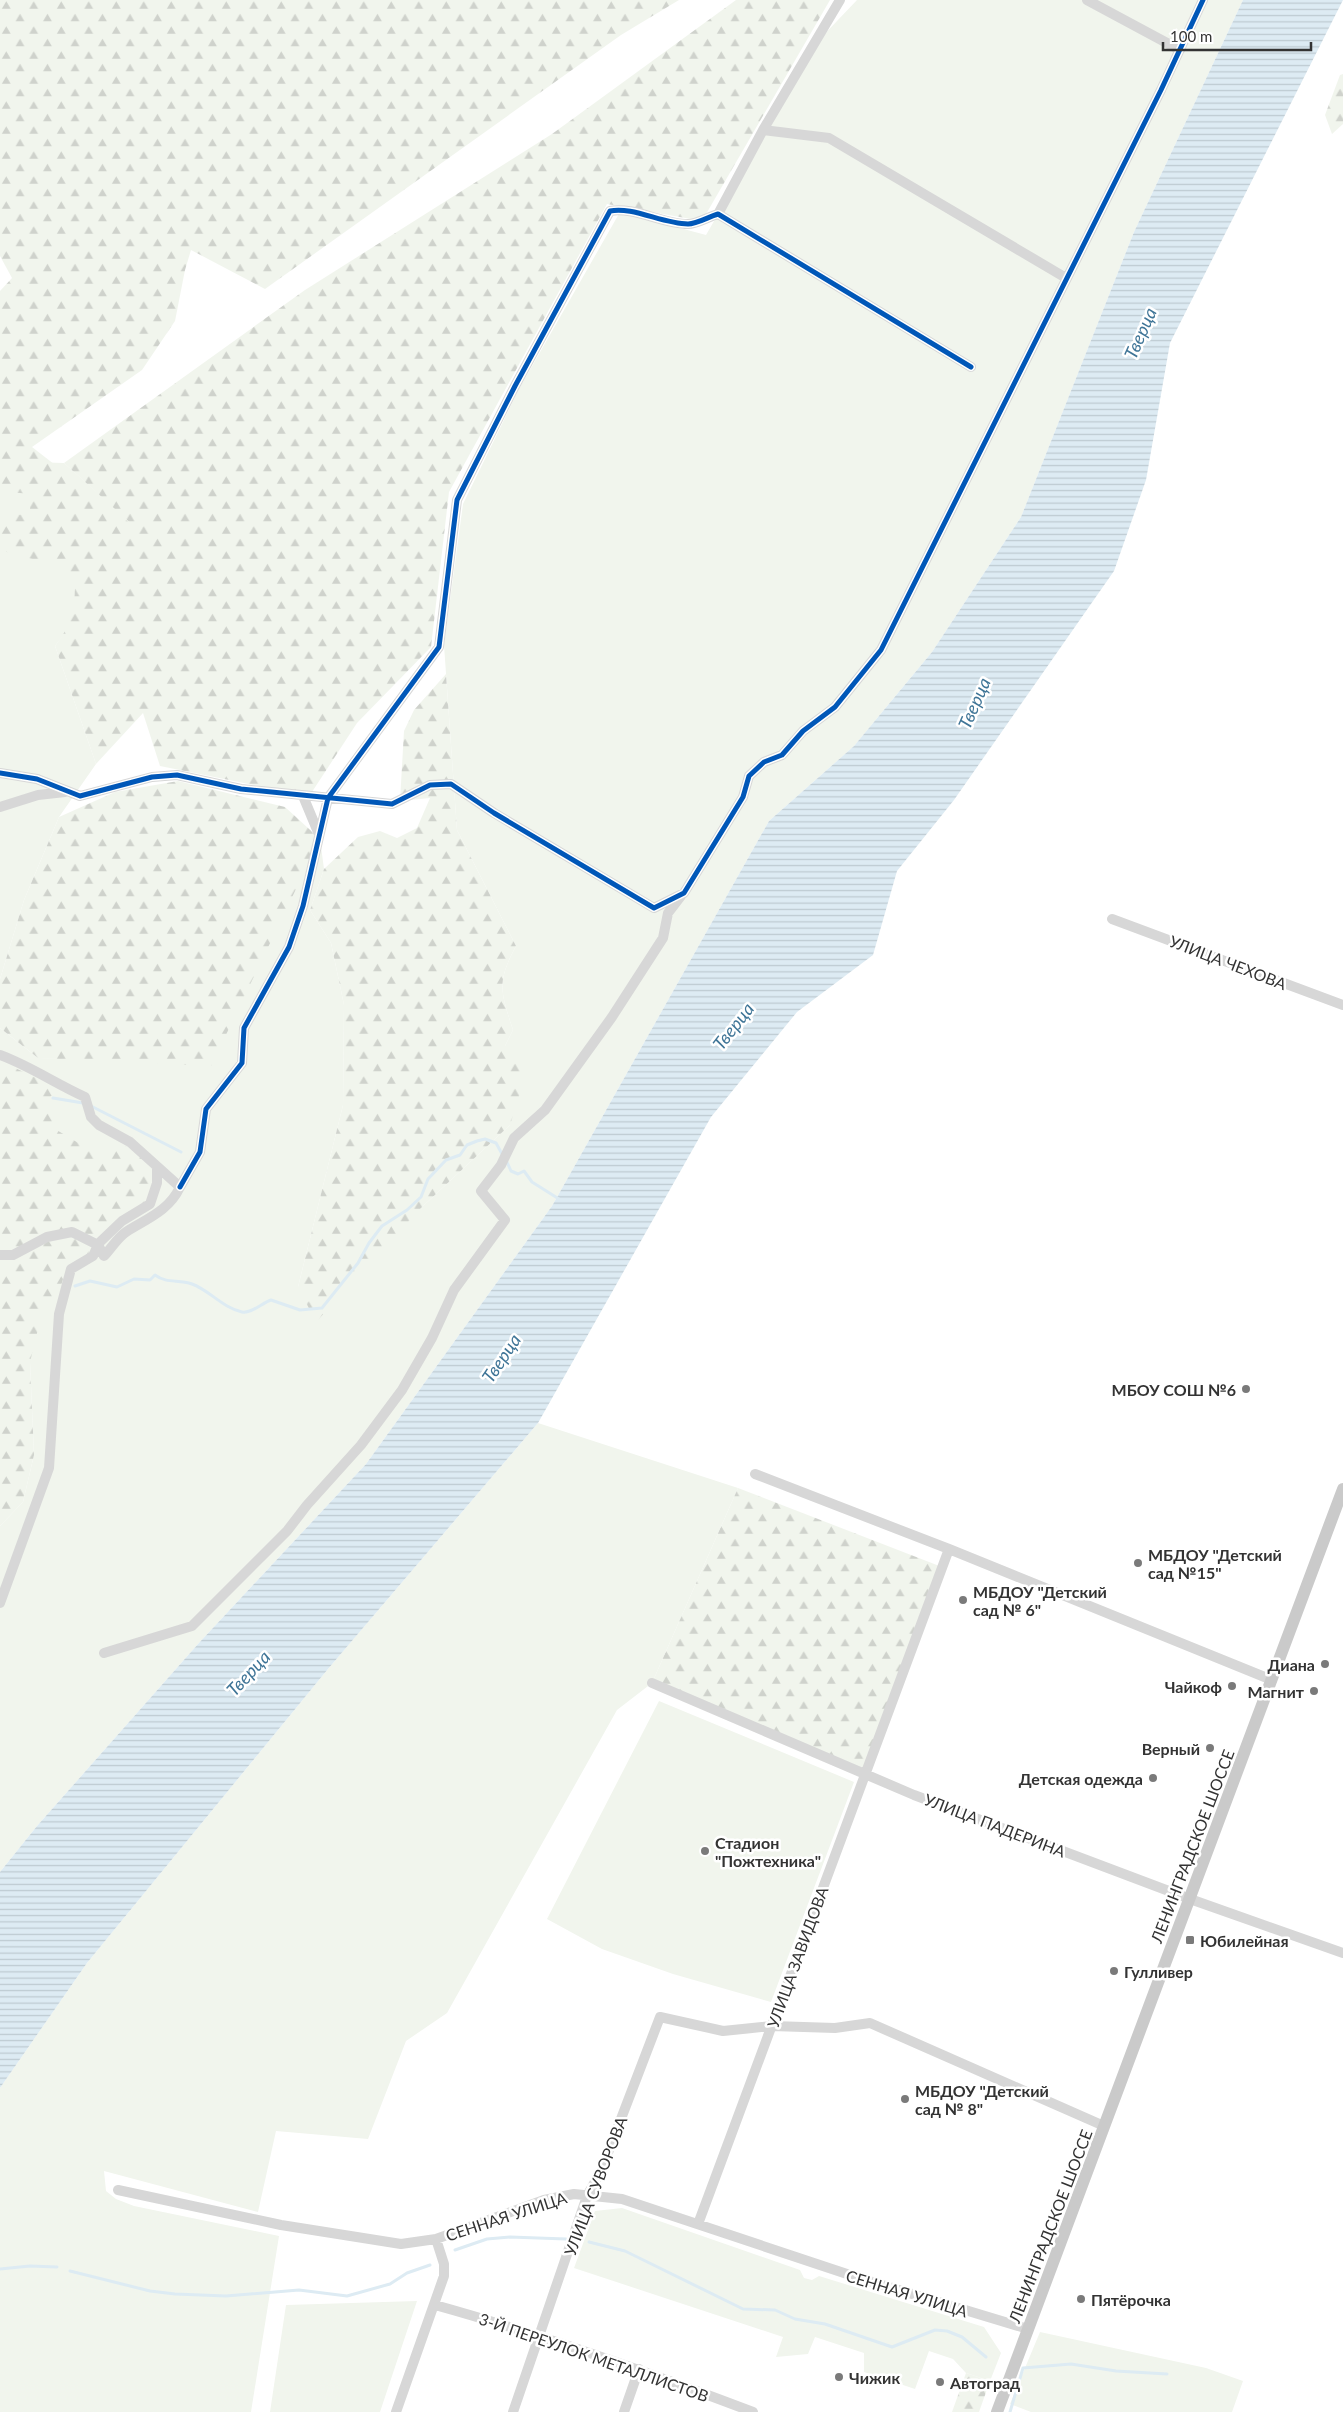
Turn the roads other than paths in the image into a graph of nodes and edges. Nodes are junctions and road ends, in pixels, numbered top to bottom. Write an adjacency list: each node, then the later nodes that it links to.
1 (840, 0): 5 (street)
2 (1087, 0): 4 (street)
3 (1203, 0): 4 (street)
4 (1180, 50): 7 (street)
5 (763, 130): 6 (street); 7 (street)
6 (718, 214): 8 (street); 12 (street)
7 (1066, 278): 15 (street)
8 (971, 366)
9 (0, 773): 10 (street)
10 (66, 792): 11 (street); 13 (street)
11 (302, 796): 12 (street); 14 (street)
12 (328, 798): 14 (street); 15 (street)
13 (0, 807)
14 (318, 832): 20 (street)
15 (684, 893): 27 (street)
16 (1112, 919): 17 (street, УЛИЦА ЧЕХОВА)
17 (1343, 1005)
18 (0, 1055): 19 (street)
19 (157, 1168): 20 (street); 21 (street)
20 (180, 1187): 21 (street)
21 (98, 1245): 22 (street); 26 (street)
22 (0, 1256)
23 (755, 1474): 25 (street)
24 (1343, 1489): 28 (main road, ЛЕНИНГРАДСКОЕ ШОССЕ)
25 (949, 1549): 28 (street); 30 (street, УЛИЦА ЗАВИДОВА)
26 (0, 1603)
27 (104, 1653)
28 (1272, 1680): 31 (main road, ЛЕНИНГРАДСКОЕ ШОССЕ)
29 (652, 1683): 30 (street, УЛИЦА ПАДЕРИНА)
30 (865, 1775): 31 (street, УЛИЦА ПАДЕРИНА); 33 (street, УЛИЦА ЗАВИДОВА)
31 (1190, 1899): 32 (street, УЛИЦА ПАДЕРИНА); 34 (main road, ЛЕНИНГРАДСКОЕ ШОССЕ)
32 (1343, 1953)
33 (772, 2026): 34 (street); 36 (street, УЛИЦА СУВОРОВА); 37 (street, УЛИЦА ЗАВИДОВА)
34 (1104, 2126): 40 (main road, ЛЕНИНГРАДСКОЕ ШОССЕ)
35 (118, 2190): 38 (street, СЕННАЯ УЛИЦА)
36 (587, 2196): 37 (street, СЕННАЯ УЛИЦА); 38 (street, СЕННАЯ УЛИЦА); 41 (street, УЛИЦА СУВОРОВА)
37 (698, 2224): 40 (street, СЕННАЯ УЛИЦА)
38 (436, 2239): 39 (street)
39 (436, 2304): 41 (street, 3-Й ПЕРЕУЛОК МЕТАЛЛИСТОВ); 43 (street)
40 (1028, 2329): 47 (main road, ЛЕНИНГРАДСКОЕ ШОССЕ)
41 (541, 2336): 42 (street, 3-Й ПЕРЕУЛОК МЕТАЛЛИСТОВ); 44 (street, УЛИЦА СУВОРОВА)
42 (639, 2369): 45 (street); 46 (street, 3-Й ПЕРЕУЛОК МЕТАЛЛИСТОВ)
43 (396, 2412)
44 (513, 2412)
45 (624, 2412)
46 (752, 2412)
47 (997, 2412)

